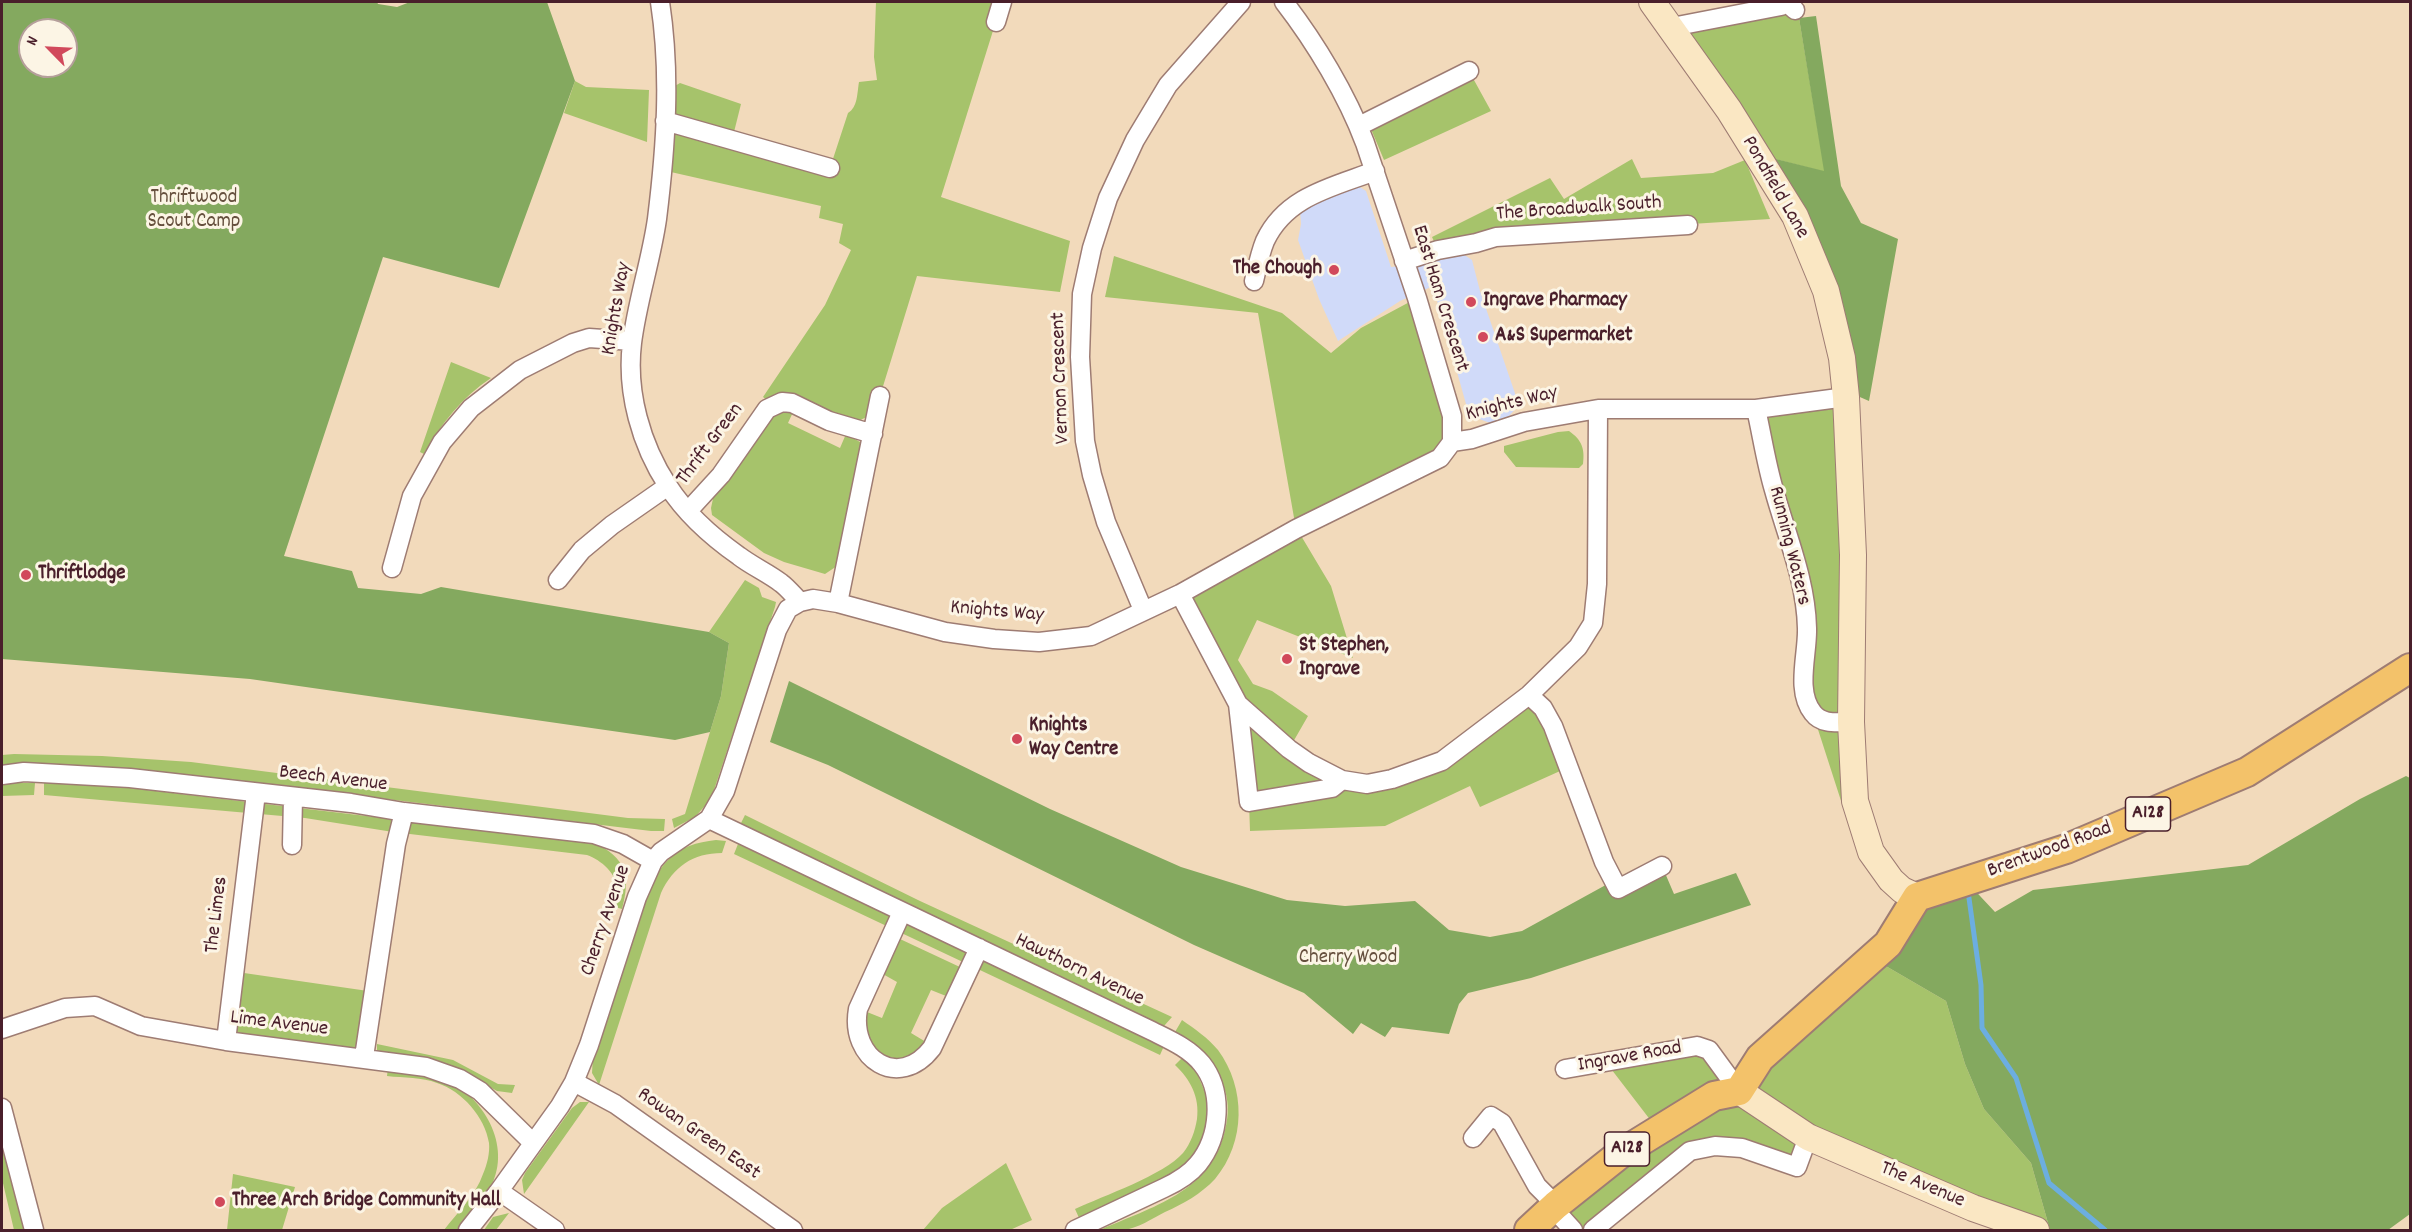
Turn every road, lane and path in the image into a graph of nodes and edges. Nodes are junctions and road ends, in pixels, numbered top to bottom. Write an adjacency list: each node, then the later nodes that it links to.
1 (660, 2): 10 (street, Knights Way)
2 (1002, 2): 7 (street)
3 (1241, 2): 31 (street, Vernon Crescent)
4 (1284, 2): 11 (street, East Ham Crescent)
5 (1652, 2): 8 (street, Pondfield Lane)
6 (1791, 6): 8 (street)
7 (996, 22)
8 (1672, 27): 19 (street, Pondfield Lane)
9 (1469, 71): 11 (street)
10 (665, 121): 12 (street); 17 (street, Knights Way)
11 (1359, 126): 13 (street, East Ham Crescent)
12 (830, 168)
13 (1375, 171): 15 (street, East Ham Crescent); 16 (street)
14 (1688, 225): 15 (street, The Broadwalk South)
15 (1404, 261): 23 (street, East Ham Crescent)
16 (1254, 281)
17 (632, 341): 24 (street, Knights Way); 26 (street)
18 (880, 396): 22 (street)
19 (1846, 397): 21 (street, Knights Way); 35 (street)
20 (1598, 409): 21 (street, Knights Way); 23 (street, Knights Way); 33 (street)
21 (1756, 409): 35 (street, Running Waters)
22 (873, 434): 25 (street, Thrift Green); 30 (street)
23 (1452, 442): 28 (street, Knights Way)
24 (668, 486): 25 (street, Knights Way); 27 (street)
25 (688, 512): 29 (street, Knights Way)
26 (392, 568)
27 (558, 580)
28 (1179, 594): 31 (street, Knights Way); 34 (street)
29 (800, 602): 30 (street, Knights Way); 41 (street, Cherry Avenue)
30 (838, 603): 31 (street, Knights Way)
31 (1143, 610)
32 (2410, 668): 45 (main road, Brentwood Road / A128)
33 (1529, 695): 37 (street); 44 (street)
34 (1238, 704): 37 (street); 37 (street)
35 (1851, 722): 45 (street)
36 (2, 776): 38 (street, Beech Avenue)
37 (1342, 780)
38 (256, 793): 39 (street, Beech Avenue); 49 (street, The Limes)
39 (293, 797): 40 (street, Beech Avenue); 42 (street)
40 (404, 812): 43 (street, Beech Avenue); 50 (street)
41 (709, 819): 43 (street, Cherry Avenue); 46 (street, Hawthorn Avenue)
42 (292, 845)
43 (653, 861): 52 (street, Cherry Avenue)
44 (1662, 866)
45 (1917, 897): 53 (main road)
46 (902, 912): 47 (street, Hawthorn Avenue); 47 (street)
47 (980, 948): 64 (street, Hawthorn Avenue)
48 (2, 1029): 49 (street, Lime Avenue)
49 (226, 1041): 50 (street, Lime Avenue)
50 (364, 1057): 57 (street, Lime Avenue)
51 (1565, 1069): 53 (street, Ingrave Road)
52 (574, 1082): 57 (street, Cherry Avenue); 63 (street, Rowan Green East)
53 (1739, 1091): 55 (street, The Avenue); 59 (main road, A128)
54 (2, 1108): 60 (street)
55 (1808, 1137): 67 (street); 68 (street, The Avenue)
56 (1473, 1138): 59 (street)
57 (533, 1143): 58 (street, Cherry Avenue)
58 (499, 1191): 61 (street, Cherry Avenue); 62 (street)
59 (1554, 1206): 65 (main road, A128); 66 (street)
60 (34, 1230)
61 (468, 1230)
62 (555, 1230)
63 (793, 1230)
64 (1075, 1230)
65 (1529, 1230)
66 (1573, 1230)
67 (1593, 1230)
68 (2036, 1230)

